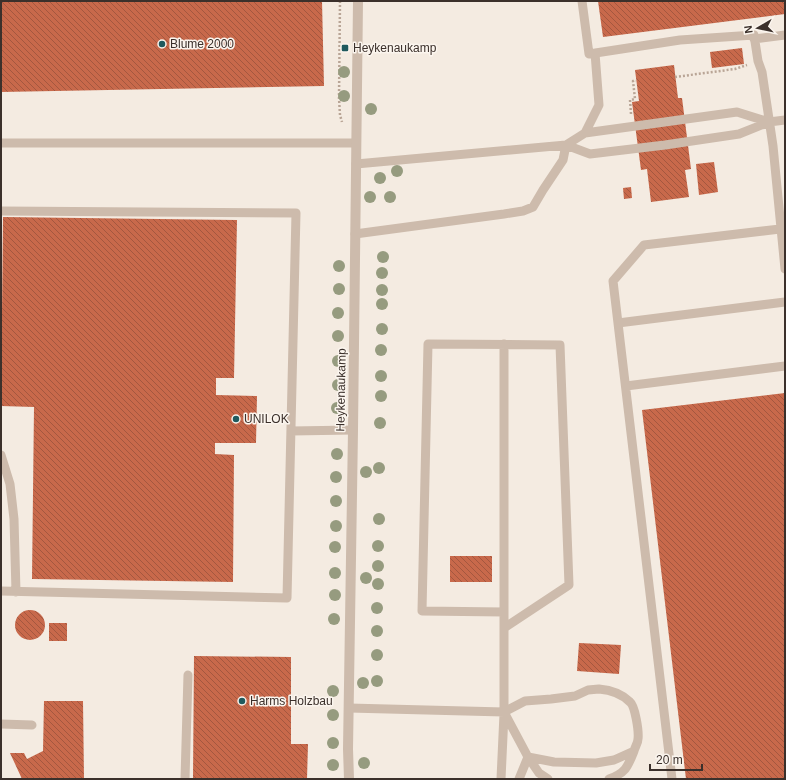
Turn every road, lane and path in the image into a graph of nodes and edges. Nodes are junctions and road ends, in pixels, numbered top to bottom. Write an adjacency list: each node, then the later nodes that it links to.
1 (340, 1): 15 (path)
2 (358, 1): 15 (street, Heykenaukamp)
3 (582, 1): 6 (lane)
4 (785, 35): 5 (lane)
5 (754, 39): 6 (lane); 7 (lane)
6 (596, 53): 13 (lane)
7 (758, 61): 8 (path); 11 (lane)
8 (675, 77)
9 (636, 80): 12 (path)
10 (785, 120): 11 (lane)
11 (769, 122): 12 (lane); 16 (lane); 19 (lane)
12 (632, 127): 13 (lane)
13 (585, 133): 16 (lane)
14 (1, 143): 15 (lane)
15 (356, 143): 17 (street, Heykenaukamp)
16 (566, 145): 17 (lane); 20 (lane)
17 (356, 164): 20 (street, Heykenaukamp)
18 (1, 211): 28 (lane)
19 (780, 229): 21 (lane); 23 (lane)
20 (355, 234): 27 (street, Heykenaukamp)
21 (785, 269)
22 (785, 302): 23 (lane)
23 (618, 323): 26 (lane)
24 (504, 344): 32 (lane); 32 (lane); 33 (lane)
25 (785, 366): 26 (lane)
26 (626, 386): 47 (lane)
27 (353, 430): 28 (lane); 35 (street, Heykenaukamp)
28 (291, 431): 31 (lane)
29 (1, 455): 31 (lane)
30 (1, 591): 31 (lane)
31 (16, 592)
32 (504, 612): 33 (lane)
33 (504, 628): 36 (lane)
34 (188, 675): 41 (lane)
35 (348, 708): 36 (lane); 42 (street, Heykenaukamp)
36 (504, 712): 39 (lane); 40 (lane); 43 (lane)
37 (1, 724): 38 (lane)
38 (32, 725)
39 (634, 751): 40 (lane); 46 (lane)
40 (528, 758): 44 (lane); 45 (lane)
41 (185, 779)
42 (349, 779)
43 (501, 779)
44 (519, 779)
45 (548, 779)
46 (609, 779)
47 (672, 779)

